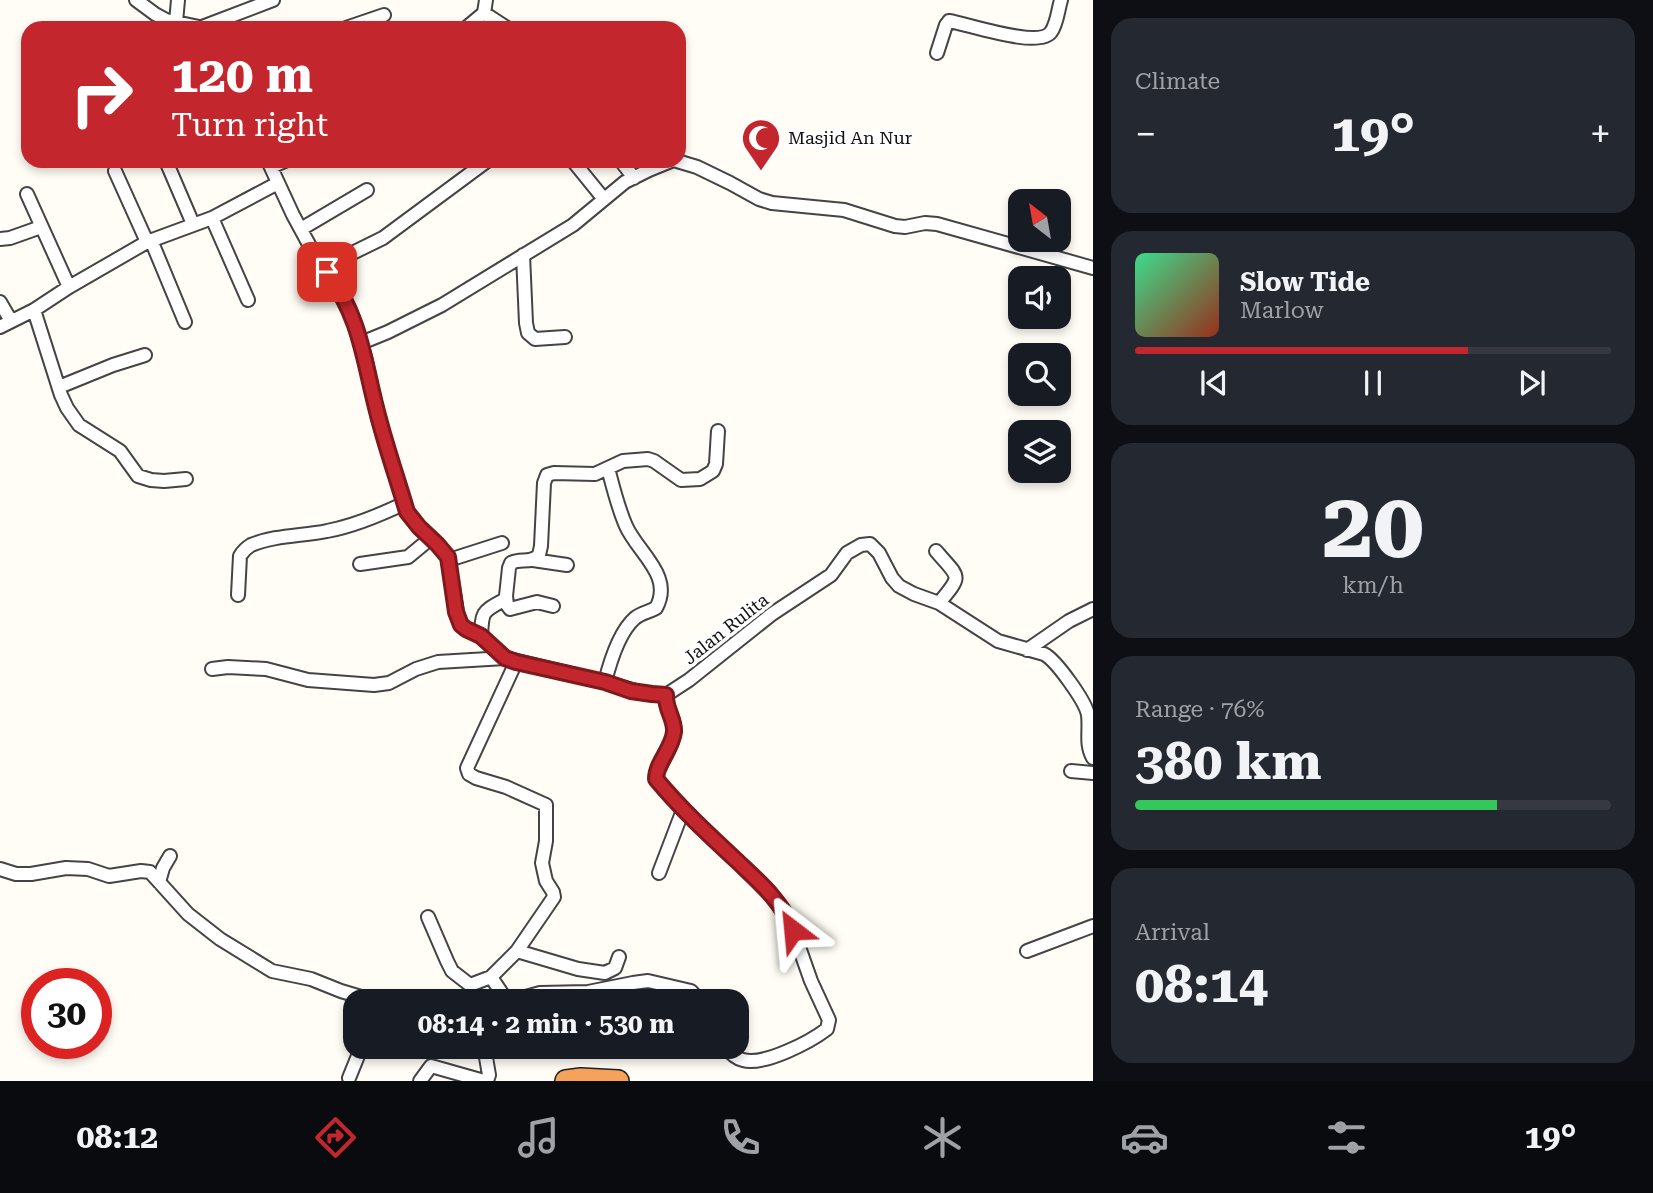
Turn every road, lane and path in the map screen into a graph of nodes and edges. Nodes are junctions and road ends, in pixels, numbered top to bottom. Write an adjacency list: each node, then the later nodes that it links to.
1 (135, 0): 7 (street)
2 (178, 0): 8 (street)
3 (273, 0): 9 (street)
4 (1061, 0): 13 (street)
5 (485, 7): 11 (street); 12 (street)
6 (384, 15): 10 (street)
7 (171, 21)
8 (176, 21)
9 (219, 21)
10 (366, 21)
11 (472, 21)
12 (500, 21)
13 (937, 53)
14 (686, 164): 35 (street)
15 (169, 168): 28 (street)
16 (272, 168): 23 (street)
17 (477, 168): 34 (street)
18 (579, 168): 26 (street)
19 (626, 168): 22 (street)
20 (656, 168): 22 (street)
21 (115, 172): 32 (street)
22 (634, 178): 26 (street)
23 (278, 183): 27 (street); 30 (street)
24 (367, 190): 30 (street)
25 (27, 194): 29 (street)
26 (603, 198): 33 (street)
27 (212, 218): 28 (street); 37 (street)
28 (193, 224): 32 (street)
29 (41, 227): 31 (street); 36 (street)
30 (301, 229): 34 (street)
31 (0, 239)
32 (149, 241): 36 (street); 40 (street)
33 (523, 256): 42 (street); 43 (street)
34 (324, 267): 43 (street)
35 (1093, 268)
36 (69, 287): 39 (street)
37 (248, 300)
38 (0, 302): 41 (street)
39 (34, 310): 41 (street); 45 (street)
40 (184, 322)
41 (5, 324)
42 (565, 337)
43 (361, 343): 49 (street)
44 (145, 355): 45 (street)
45 (59, 387): 48 (street)
46 (718, 431): 47 (street)
47 (608, 468): 54 (street); 66 (street)
48 (186, 479)
49 (405, 503): 50 (street); 57 (street)
50 (431, 538): 53 (street); 55 (street)
51 (502, 543): 53 (street)
52 (936, 551): 59 (street)
53 (449, 560): 62 (street)
54 (533, 560): 56 (street); 58 (street)
55 (360, 564)
56 (567, 565)
57 (238, 595)
58 (506, 596): 60 (street); 62 (street)
59 (939, 603): 63 (street, Jalan Rulita); 67 (street, Jalan Rulita)
60 (553, 606)
61 (1093, 609): 63 (street)
62 (481, 636): 64 (street)
63 (1027, 650): 68 (street, Jalan Rulita)
64 (510, 660): 65 (street); 66 (street); 80 (street)
65 (212, 669)
66 (605, 682): 67 (street)
67 (666, 695): 73 (street)
68 (1091, 713): 69 (street, Jalan Rulita)
69 (1090, 739): 70 (street, Jalan Rulita)
70 (1093, 758)
71 (1071, 771): 72 (street)
72 (1093, 773)
73 (683, 810): 76 (street); 90 (street)
74 (170, 856): 77 (street)
75 (0, 869): 77 (street)
76 (659, 873)
77 (159, 882): 87 (street)
78 (428, 917): 83 (street)
79 (1093, 926): 81 (street)
80 (517, 951): 82 (street); 83 (street)
81 (1027, 951)
82 (619, 957)
83 (491, 976): 84 (street)
84 (500, 989)
85 (602, 989): 86 (street)
86 (682, 989)
87 (343, 992)
88 (357, 1059): 91 (street)
89 (486, 1059): 93 (street)
90 (739, 1059)
91 (349, 1078)
92 (420, 1081): 93 (street)
93 (485, 1081)
94 (566, 1081): 95 (highway)
95 (618, 1081)

